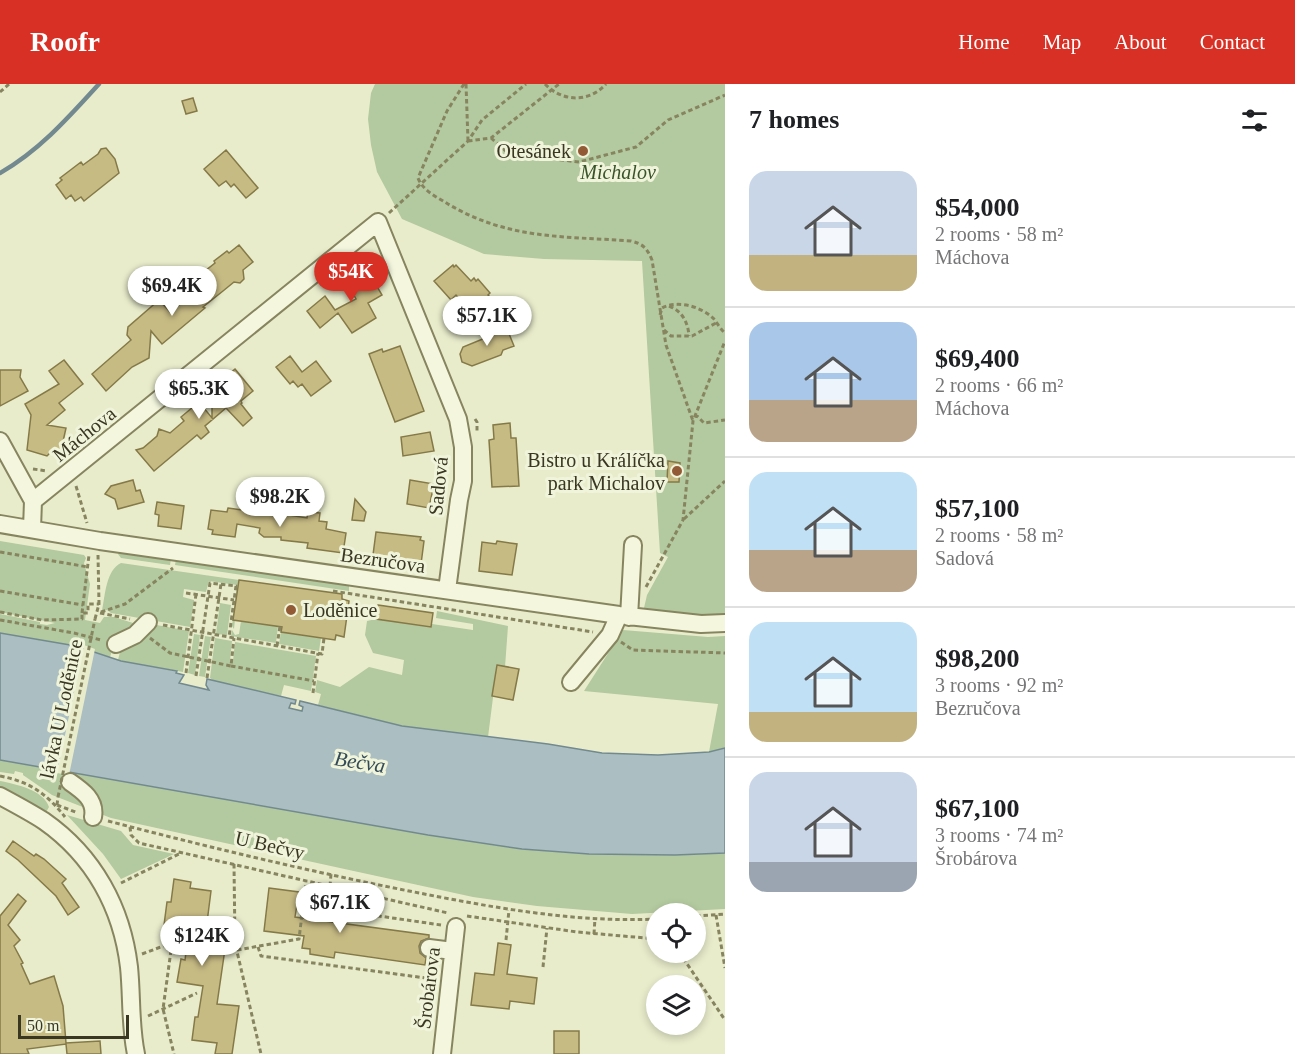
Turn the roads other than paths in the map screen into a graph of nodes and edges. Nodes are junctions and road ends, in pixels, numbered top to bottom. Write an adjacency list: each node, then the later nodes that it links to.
1 (378, 222): 3 (street, Máchova); 7 (street, Sadová)
2 (0, 441): 3 (street)
3 (33, 501): 5 (street)
4 (0, 524): 5 (street, Bezručova)
5 (32, 529): 7 (street, Bezručova)
6 (633, 544): 8 (street)
7 (447, 590): 8 (street, Bezručova)
8 (624, 616): 9 (street, Bezručova); 12 (street)
9 (725, 623)
10 (145, 626): 11 (street)
11 (116, 644)
12 (571, 682)
13 (70, 782): 15 (street)
14 (0, 796): 19 (street)
15 (93, 817)
16 (458, 919): 18 (street, Šrobárova)
17 (432, 948): 18 (street)
18 (453, 951): 20 (street, Šrobárova)
19 (136, 1054)
20 (442, 1054)

